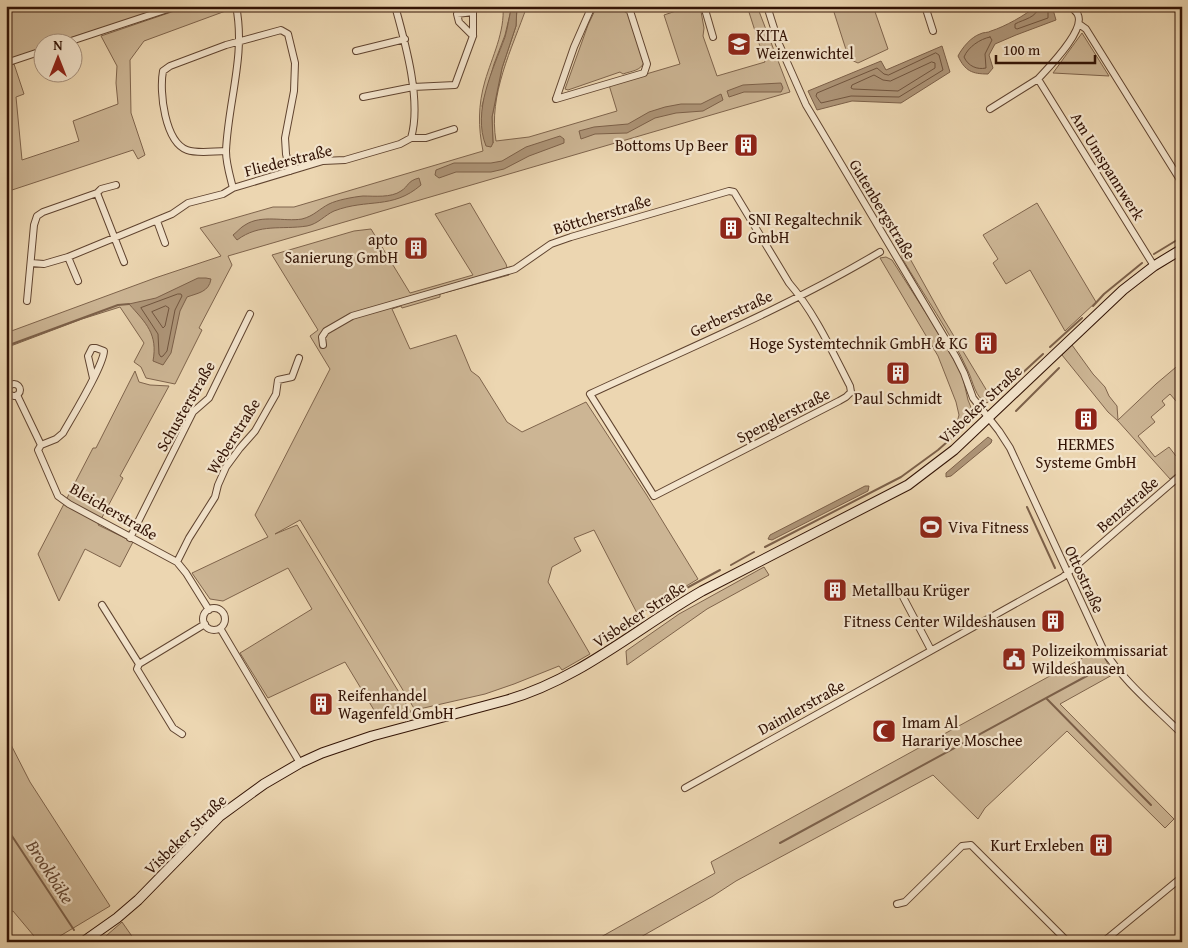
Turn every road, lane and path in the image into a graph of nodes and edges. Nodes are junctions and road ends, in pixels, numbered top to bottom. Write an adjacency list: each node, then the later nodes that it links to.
1 (177, 6): 13 (street)
2 (236, 6): 16 (street, Fliederstraße)
3 (395, 6): 15 (street)
4 (592, 6): 5 (street)
5 (623, 6)
6 (704, 6): 14 (street)
7 (768, 6): 49 (street, Gutenbergstraße)
8 (925, 6): 11 (street)
9 (1070, 6): 10 (street)
10 (1079, 24): 20 (street); 28 (street)
11 (933, 31)
12 (472, 36): 21 (street)
13 (82, 37)
14 (713, 37)
15 (405, 39): 17 (street); 21 (street)
16 (240, 42): 26 (street, Fliederstraße); 26 (street); 27 (street)
17 (356, 51)
18 (32, 54): 19 (street)
19 (6, 63)
20 (1038, 80): 23 (street); 40 (street, Am Umspannwerk)
21 (413, 87): 22 (street); 25 (street)
22 (363, 97)
23 (990, 109)
24 (454, 129): 25 (street, Fliederstraße)
25 (411, 138): 27 (street, Fliederstraße)
26 (226, 151): 30 (street, Fliederstraße)
27 (290, 171): 30 (street, Fliederstraße)
28 (1182, 183)
29 (116, 184): 31 (street)
30 (233, 188): 32 (street)
31 (97, 193): 33 (street); 38 (street)
32 (157, 221): 33 (street); 34 (street)
33 (115, 239): 37 (street); 39 (street)
34 (166, 243)
35 (1182, 249): 40 (main road, Visbeker Straße)
36 (880, 252): 42 (street, Gerberstraße)
37 (68, 257): 38 (street); 41 (street)
38 (31, 262): 43 (street)
39 (124, 262)
40 (1154, 266): 49 (main road, Visbeker Straße)
41 (78, 281)
42 (800, 296): 45 (street, Böttcherstraße); 52 (street, Spenglerstraße); 52 (street, Gerberstraße)
43 (27, 301)
44 (250, 314): 53 (street, Schusterstraße)
45 (323, 345)
46 (299, 358): 54 (street, Weberstraße)
47 (93, 378): 50 (street)
48 (17, 395): 50 (street, Bleicherstraße)
49 (989, 418): 55 (street, Ottostraße); 65 (main road, Visbeker Straße)
50 (41, 445): 53 (street, Bleicherstraße)
51 (1182, 474): 55 (street, Benzstraße)
52 (654, 496)
53 (130, 538): 54 (street, Bleicherstraße)
54 (177, 562): 58 (street, Bleicherstraße)
55 (1068, 574): 61 (street, Daimlerstraße); 64 (street, Ottostraße)
56 (891, 591): 61 (street)
57 (102, 605): 62 (street)
58 (209, 610): 59 (street); 60 (street)
59 (205, 624): 60 (street); 62 (street)
60 (220, 628): 65 (street)
61 (931, 650): 66 (street, Daimlerstraße)
62 (139, 664): 63 (street)
63 (182, 734)
64 (1182, 734)
65 (300, 763): 69 (main road, Visbeker Straße)
66 (685, 788)
67 (1182, 877): 71 (street)
68 (897, 904): 70 (street)
69 (83, 942)
70 (1068, 942)
71 (1103, 942)

